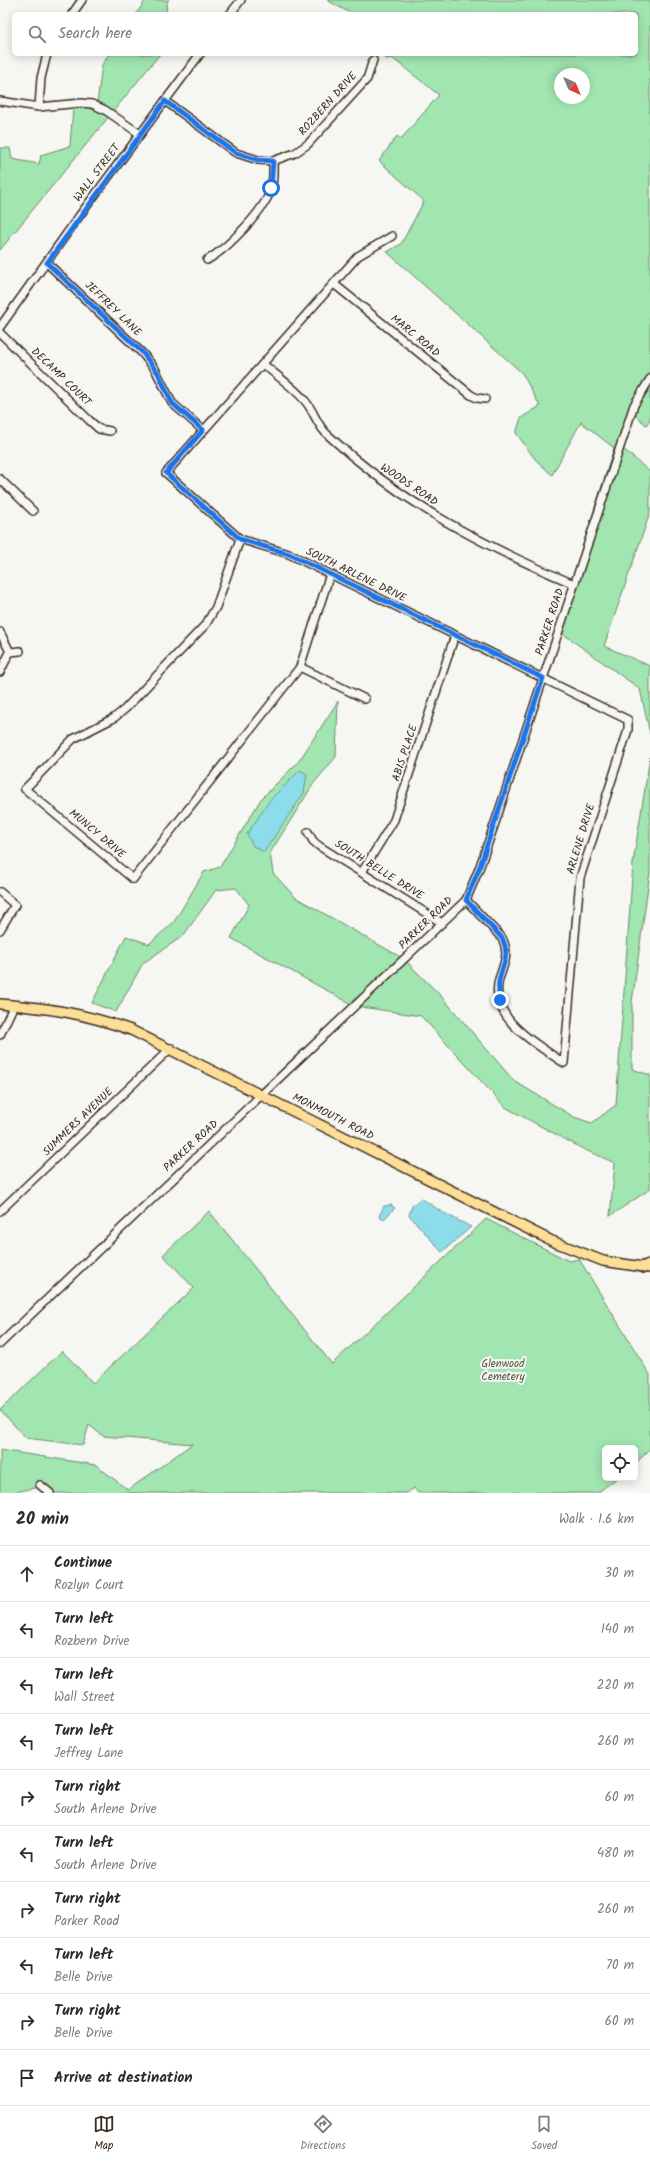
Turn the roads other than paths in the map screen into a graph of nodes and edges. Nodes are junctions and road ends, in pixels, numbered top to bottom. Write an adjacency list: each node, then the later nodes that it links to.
1 (82, 0): 3 (street)
2 (241, 0): 4 (street)
3 (73, 12)
4 (232, 12)
5 (46, 56): 10 (street)
6 (199, 56): 8 (street, WALL STREET)
7 (373, 60): 12 (street, ROZBERN DRIVE)
8 (165, 101): 11 (street, WALL STREET); 12 (street, ROZBERN DRIVE)
9 (0, 102): 10 (street)
10 (38, 107): 11 (street)
11 (140, 134): 15 (street, WALL STREET)
12 (273, 161): 14 (street)
13 (392, 236): 16 (street)
14 (208, 260)
15 (47, 263): 17 (street, WALL STREET); 22 (street, JEFFREY LANE)
16 (334, 284): 19 (street); 21 (street, MARC ROAD)
17 (0, 327)
18 (0, 333): 23 (street, DECAMP COURT)
19 (263, 364): 22 (street); 30 (street, WOODS ROAD)
20 (650, 379): 30 (street, PARKER ROAD)
21 (486, 399)
22 (203, 430): 25 (street)
23 (110, 431)
24 (158, 473): 25 (street)
25 (166, 473): 28 (street, SOUTH ARLENE DRIVE)
26 (0, 479): 27 (street)
27 (33, 511)
28 (240, 539): 29 (street, SOUTH ARLENE DRIVE); 41 (street, MUNCY DRIVE)
29 (330, 574): 32 (street, SOUTH ARLENE DRIVE); 35 (street)
30 (574, 584): 37 (street, PARKER ROAD)
31 (0, 632): 34 (street)
32 (455, 635): 37 (street, SOUTH ARLENE DRIVE); 40 (street, ABIS PLACE)
33 (20, 651): 34 (street)
34 (10, 652): 36 (street)
35 (300, 666): 38 (street); 41 (street)
36 (0, 672)
37 (543, 678): 44 (street, PARKER ROAD); 44 (street, ARLENE DRIVE)
38 (365, 698)
39 (308, 832): 40 (street, SOUTH BELLE DRIVE)
40 (362, 872): 45 (street, SOUTH BELLE DRIVE)
41 (133, 879): 42 (street)
42 (134, 887)
43 (0, 892): 46 (street)
44 (466, 900): 45 (street, PARKER ROAD)
45 (442, 923): 51 (street, PARKER ROAD)
46 (0, 930)
47 (0, 1004): 48 (main road, MONMOUTH ROAD)
48 (14, 1005): 49 (street); 50 (main road, MONMOUTH ROAD)
49 (0, 1035)
50 (171, 1048): 51 (main road, MONMOUTH ROAD); 52 (street, SUMMERS AVENUE)
51 (262, 1095): 53 (main road, MONMOUTH ROAD); 54 (street, PARKER ROAD)
52 (0, 1211)
53 (648, 1267)
54 (1, 1342)
55 (40, 1485): 56 (street)
56 (50, 1493)

